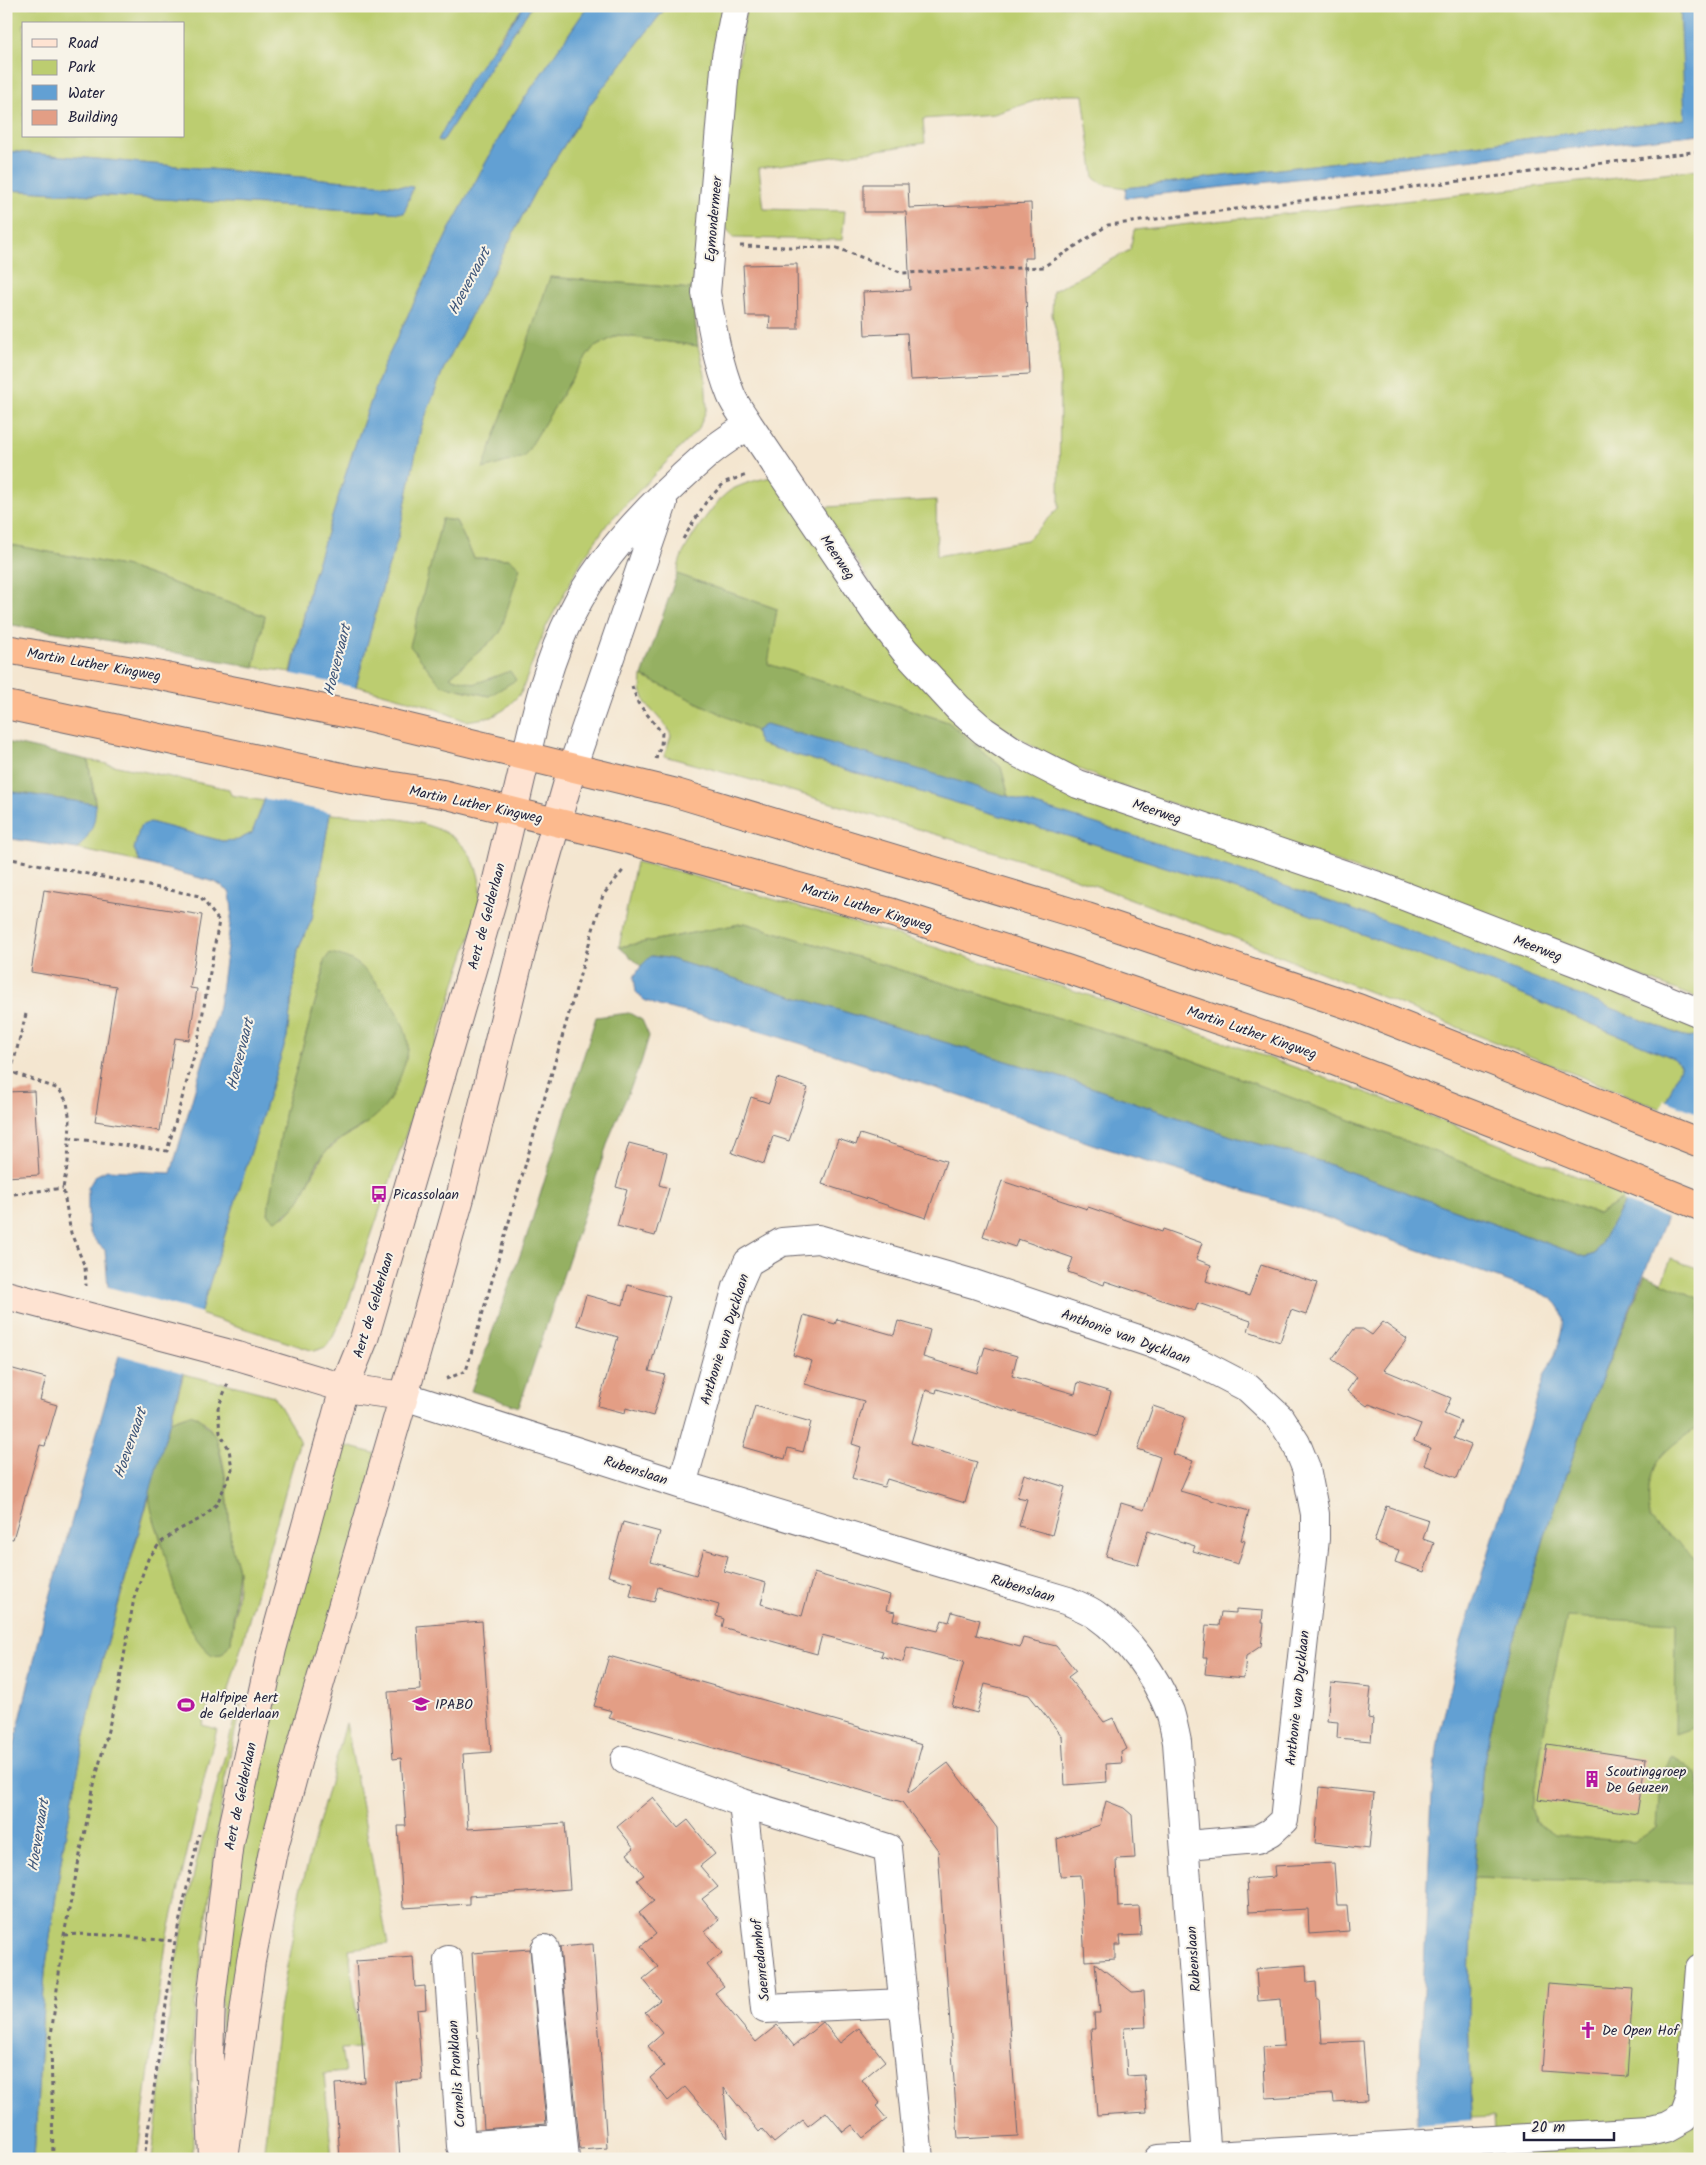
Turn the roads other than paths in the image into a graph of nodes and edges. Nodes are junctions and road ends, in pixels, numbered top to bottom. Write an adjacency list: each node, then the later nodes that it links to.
1 (736, 6): 2 (street, Egmondermeer)
2 (749, 424): 3 (street, Aert de Gelderlaan); 10 (street, Meerweg)
3 (667, 492): 6 (street, Aert de Gelderlaan); 7 (street, Aert de Gelderlaan)
4 (6, 649): 6 (highway, Martin Luther Kingweg)
5 (6, 705): 8 (highway, Martin Luther Kingweg)
6 (526, 757): 7 (highway, Martin Luther Kingweg); 8 (street, Aert de Gelderlaan)
7 (572, 768): 9 (street, Aert de Gelderlaan); 11 (highway, Martin Luther Kingweg)
8 (512, 812): 9 (highway, Martin Luther Kingweg); 14 (street, Aert de Gelderlaan)
9 (557, 822): 12 (highway, Martin Luther Kingweg); 15 (street, Aert de Gelderlaan)
10 (1700, 1013)
11 (1700, 1143)
12 (1690, 1202)
13 (6, 1295): 14 (street)
14 (344, 1388): 15 (street); 26 (street, Aert de Gelderlaan)
15 (404, 1396): 16 (street, Rubenslaan); 27 (street, Aert de Gelderlaan)
16 (682, 1485): 19 (street, Rubenslaan); 19 (street, Anthonie van Dycklaan)
17 (625, 1760): 18 (street)
18 (743, 1803): 23 (street); 23 (street, Saenredamhof)
19 (1186, 1845): 25 (street, Rubenslaan)
20 (545, 1949): 24 (street, Cornelis Pronklaan)
21 (448, 1960): 24 (street, Cornelis Pronklaan)
22 (1700, 1968): 25 (street)
23 (904, 2003): 28 (street)
24 (564, 2148)
25 (1207, 2158): 29 (street)
26 (213, 2159)
27 (224, 2159)
28 (919, 2159)
29 (1158, 2159)

